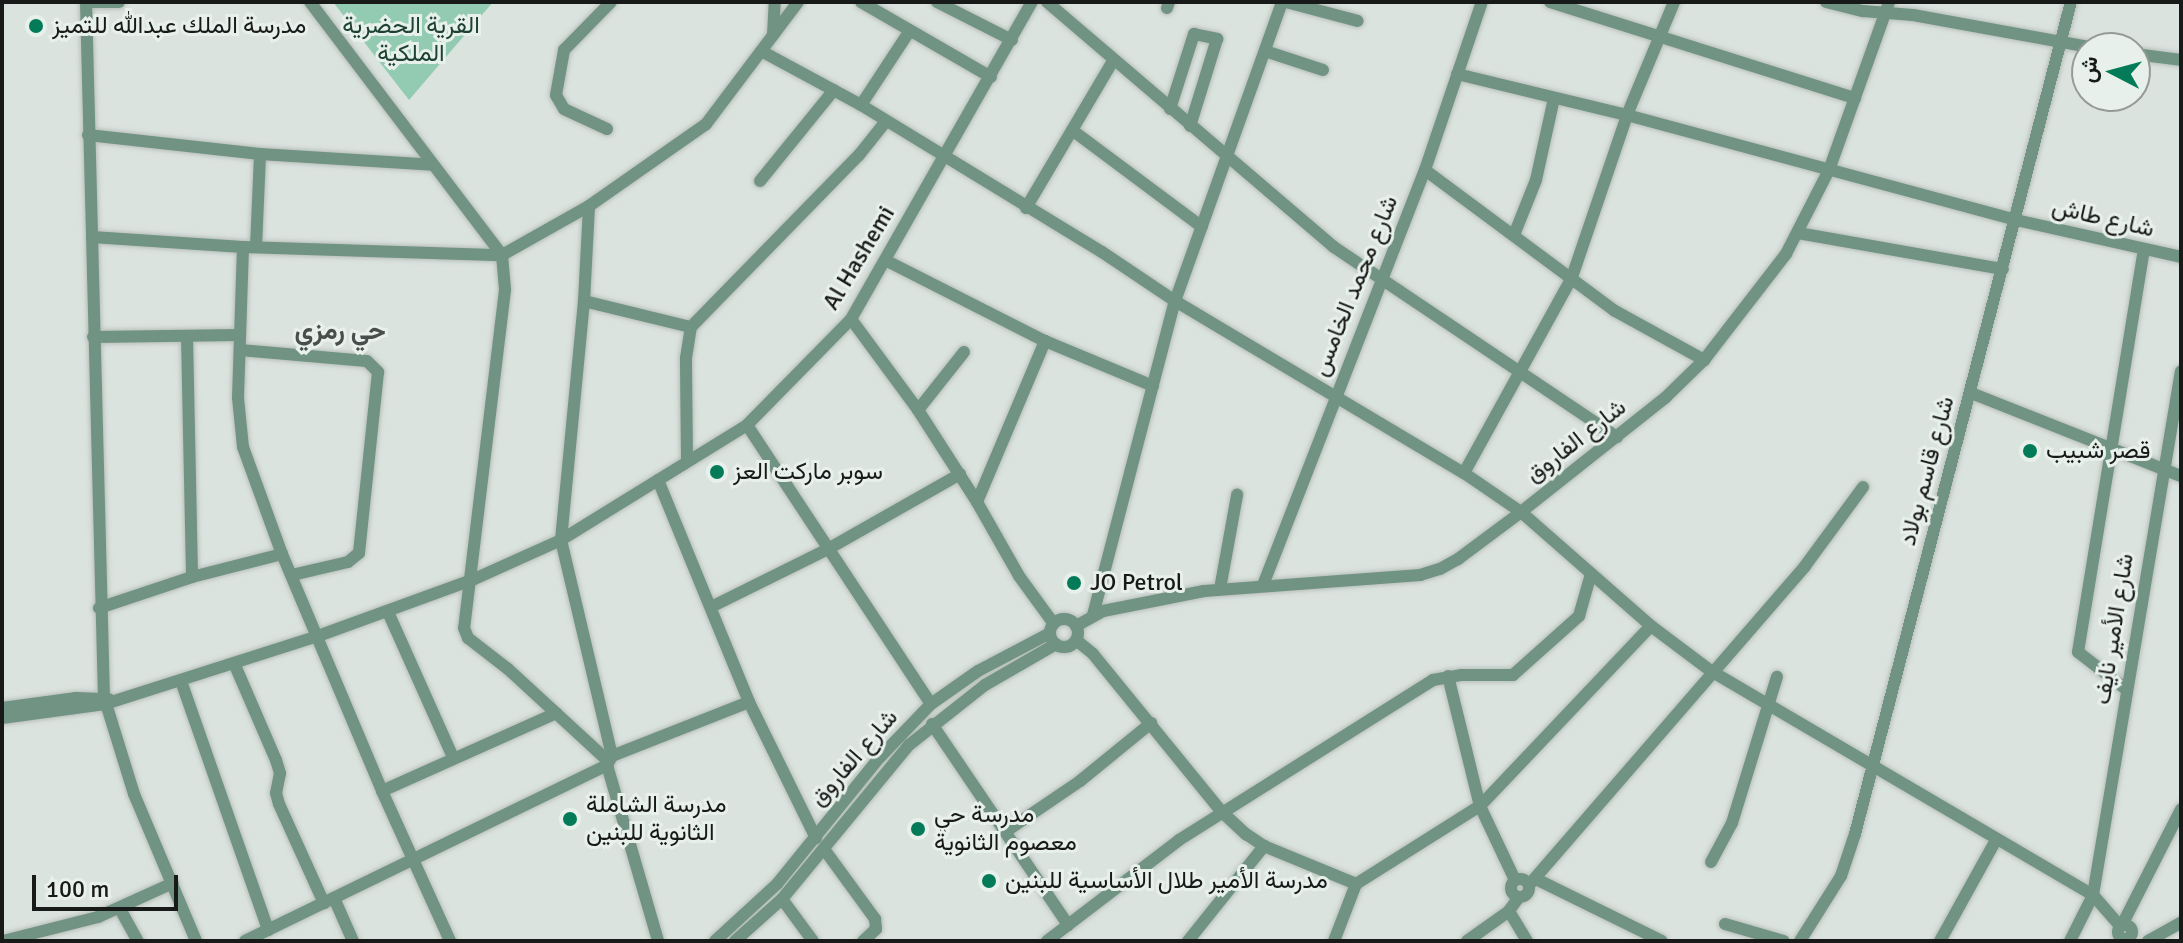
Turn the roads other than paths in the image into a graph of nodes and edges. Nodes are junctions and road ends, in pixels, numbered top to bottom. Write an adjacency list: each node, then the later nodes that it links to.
1 (86, 2): 2 (street); 43 (street)
2 (119, 2)
3 (310, 2): 47 (street)
4 (611, 2): 41 (street)
5 (775, 2): 20 (street)
6 (798, 2): 20 (street)
7 (861, 2): 19 (street)
8 (937, 2): 22 (street)
9 (1032, 2): 22 (street, Al Hashemi)
10 (1047, 2): 29 (street)
11 (1284, 2): 18 (street); 25 (street)
12 (1550, 2): 21 (street)
13 (1674, 2): 21 (street)
14 (1826, 2): 17 (street)
15 (2071, 2): 23 (street, شارع قاسم بولاد)
16 (1477, 3): 31 (street, شارع محمد الخامس)
17 (1888, 7): 23 (street); 35 (street, شارع الفاروق)
18 (1358, 21)
19 (909, 32): 32 (street); 36 (street)
20 (773, 36): 26 (street)
21 (1660, 36): 35 (street); 38 (street)
22 (1012, 40): 32 (street, Al Hashemi)
23 (2062, 43): 24 (street); 53 (street, شارع قاسم بولاد)
24 (2071, 44)
25 (1265, 51): 30 (street); 46 (street)
26 (763, 52): 33 (street); 51 (street)
27 (2151, 56): 28 (street)
28 (2181, 60)
29 (1113, 61): 37 (street); 42 (street)
30 (1323, 70)
31 (1457, 74): 34 (street, شارع طاش); 48 (street, شارع محمد الخامس)
32 (991, 77): 45 (street, Al Hashemi)
33 (834, 90): 36 (street); 50 (street)
34 (1554, 98): 38 (street, شارع طاش); 56 (street)
35 (1855, 98): 49 (street, شارع الفاروق)
36 (861, 105): 39 (street)
37 (1170, 109): 40 (street); 40 (street)
38 (1627, 115): 49 (street, شارع طاش); 65 (street)
39 (886, 121): 45 (street); 70 (street)
40 (1190, 126): 46 (street)
41 (607, 129)
42 (1072, 130): 52 (street); 54 (street)
43 (88, 135): 44 (street); 57 (street)
44 (260, 154): 47 (street); 59 (street)
45 (943, 156): 52 (street); 63 (street, Al Hashemi)
46 (1228, 158): 54 (street); 66 (street)
47 (433, 165): 61 (street)
48 (1425, 170): 56 (street); 66 (street, شارع محمد الخامس)
49 (1829, 170): 53 (street, شارع طاش); 55 (street, شارع الفاروق)
50 (760, 181)
51 (589, 206): 61 (street); 67 (street)
52 (1026, 208): 68 (street)
53 (2016, 220): 60 (street, شارع طاش); 64 (street, شارع قاسم بولاد)
54 (1202, 227): 68 (street)
55 (1798, 233): 64 (street); 77 (street, شارع الفاروق)
56 (1514, 235): 65 (street)
57 (92, 237): 58 (street); 73 (street)
58 (243, 247): 59 (street); 71 (street)
59 (256, 247): 61 (street)
60 (2144, 251): 62 (street, شارع طاش); 86 (street)
61 (502, 255): 103 (street)
62 (2181, 257)
63 (887, 261): 69 (street, Al Hashemi); 74 (street)
64 (2003, 269): 81 (street, شارع قاسم بولاد)
65 (1572, 277): 77 (street); 78 (street)
66 (1380, 281): 78 (street); 82 (street, شارع محمد الخامس)
67 (584, 301): 70 (street); 97 (street)
68 (1175, 301): 80 (street); 82 (street)
69 (851, 319): 83 (street); 84 (street, Al Hashemi)
70 (691, 327): 87 (street)
71 (240, 335): 72 (street); 75 (street)
72 (187, 336): 73 (street); 102 (street)
73 (93, 337): 107 (street)
74 (1045, 341): 80 (street); 95 (street)
75 (240, 350): 99 (street); 101 (street)
76 (964, 352): 83 (street)
77 (1704, 360): 85 (street, شارع الفاروق)
78 (1521, 371): 85 (street); 89 (street)
79 (2181, 371): 88 (street, شارع الأمير نايف)
80 (1153, 386): 109 (street)
81 (1971, 393): 86 (street); 131 (street, شارع قاسم بولاد)
82 (1335, 396): 89 (street); 104 (street, شارع محمد الخامس)
83 (918, 410): 90 (street)
84 (747, 425): 87 (street, Al Hashemi); 98 (street)
85 (1617, 437): 96 (street, شارع الفاروق)
86 (2111, 447): 88 (street); 120 (street)
87 (687, 460): 92 (street, Al Hashemi)
88 (2163, 469): 91 (street); 120 (street, شارع الأمير نايف)
89 (1464, 473): 96 (street)
90 (960, 474): 95 (street); 98 (street)
91 (2181, 476)
92 (658, 480): 97 (street, Al Hashemi); 106 (street)
93 (1863, 487): 116 (street)
94 (1237, 495): 105 (street)
95 (977, 502): 112 (street)
96 (1521, 512): 100 (street); 104 (street, شارع الفاروق)
97 (561, 540): 103 (street, Al Hashemi); 130 (street)
98 (828, 549): 106 (street); 123 (street)
99 (282, 554): 101 (street); 102 (street)
100 (1591, 574): 111 (street); 117 (street)
101 (292, 575): 113 (street)
102 (192, 577): 107 (street)
103 (472, 580): 108 (street, Al Hashemi); 126 (street)
104 (1263, 585): 105 (street, شارع الفاروق)
105 (1220, 589): 109 (street, شارع الفاروق)
106 (711, 607): 122 (street)
107 (99, 608): 121 (street)
108 (388, 612): 113 (street, Al Hashemi); 129 (street)
109 (1093, 615): 110 (street, شارع الفاروق)
110 (1076, 626): 112 (street); 114 (street)
111 (1651, 626): 116 (street); 133 (street)
112 (1053, 634): 114 (street); 123 (street, شارع الفاروق); 128 (street, شارع الفاروق)
113 (318, 636): 115 (street, Al Hashemi); 132 (street)
114 (1076, 640): 127 (street)
115 (234, 663): 119 (street, Al Hashemi); 150 (street)
116 (1711, 671): 124 (street); 144 (street)
117 (1448, 676): 133 (street); 135 (street)
118 (1777, 677): 124 (street)
119 (181, 681): 121 (street, Al Hashemi); 157 (street)
120 (2127, 690): 147 (street, شارع الأمير نايف)
121 (107, 700): 125 (street); 145 (street)
122 (749, 702): 130 (street); 137 (street)
123 (931, 704): 137 (street, شارع الفاروق)
124 (1770, 707): 131 (street); 142 (street)
125 (7, 713)
126 (556, 713): 129 (street); 130 (street)
127 (1151, 723): 135 (street); 136 (street)
128 (932, 724): 136 (street); 140 (street, شارع الفاروق)
129 (453, 757): 132 (street)
130 (609, 760): 141 (street); 165 (street)
131 (1871, 768): 138 (street); 178 (street, شارع قاسم بولاد)
132 (382, 791): 141 (street)
133 (1480, 806): 143 (street); 146 (street)
134 (2181, 809): 158 (street)
135 (1222, 812): 139 (street); 155 (street)
136 (1005, 832): 155 (street)
137 (816, 838): 166 (street, شارع الفاروق)
138 (1996, 840): 147 (street); 179 (street)
139 (1264, 846): 146 (street); 171 (street)
140 (824, 849): 149 (street, شارع الفاروق); 169 (street)
141 (414, 860): 150 (street); 164 (street)
142 (1711, 862)
143 (1515, 880): 144 (street); 148 (street)
144 (1532, 882): 148 (street); 175 (street)
145 (173, 883): 151 (street); 161 (street)
146 (1356, 884): 172 (street)
147 (2093, 895): 158 (street); 180 (street, شارع الأمير نايف)
148 (1519, 897): 152 (street)
149 (782, 899): 167 (street, شارع الفاروق); 168 (street)
150 (329, 900): 157 (street); 163 (street)
151 (120, 909): 159 (street); 160 (street)
152 (1509, 911): 173 (street); 174 (street)
153 (2181, 923): 181 (street)
154 (1725, 924): 156 (street)
155 (1068, 925): 170 (street)
156 (1748, 928): 176 (street); 177 (street)
157 (268, 930): 162 (street)
158 (2124, 936)
159 (3, 941)
160 (138, 941)
161 (196, 941)
162 (245, 941)
163 (353, 941)
164 (450, 941)
165 (658, 941)
166 (715, 941)
167 (735, 941)
168 (813, 941)
169 (863, 941)
170 (1047, 941)
171 (1188, 941)
172 (1334, 941)
173 (1467, 941)
174 (1527, 941)
175 (1662, 941)
176 (1741, 941)
177 (1784, 941)
178 (1800, 941)
179 (1940, 941)
180 (2070, 941)
181 (2148, 941)

